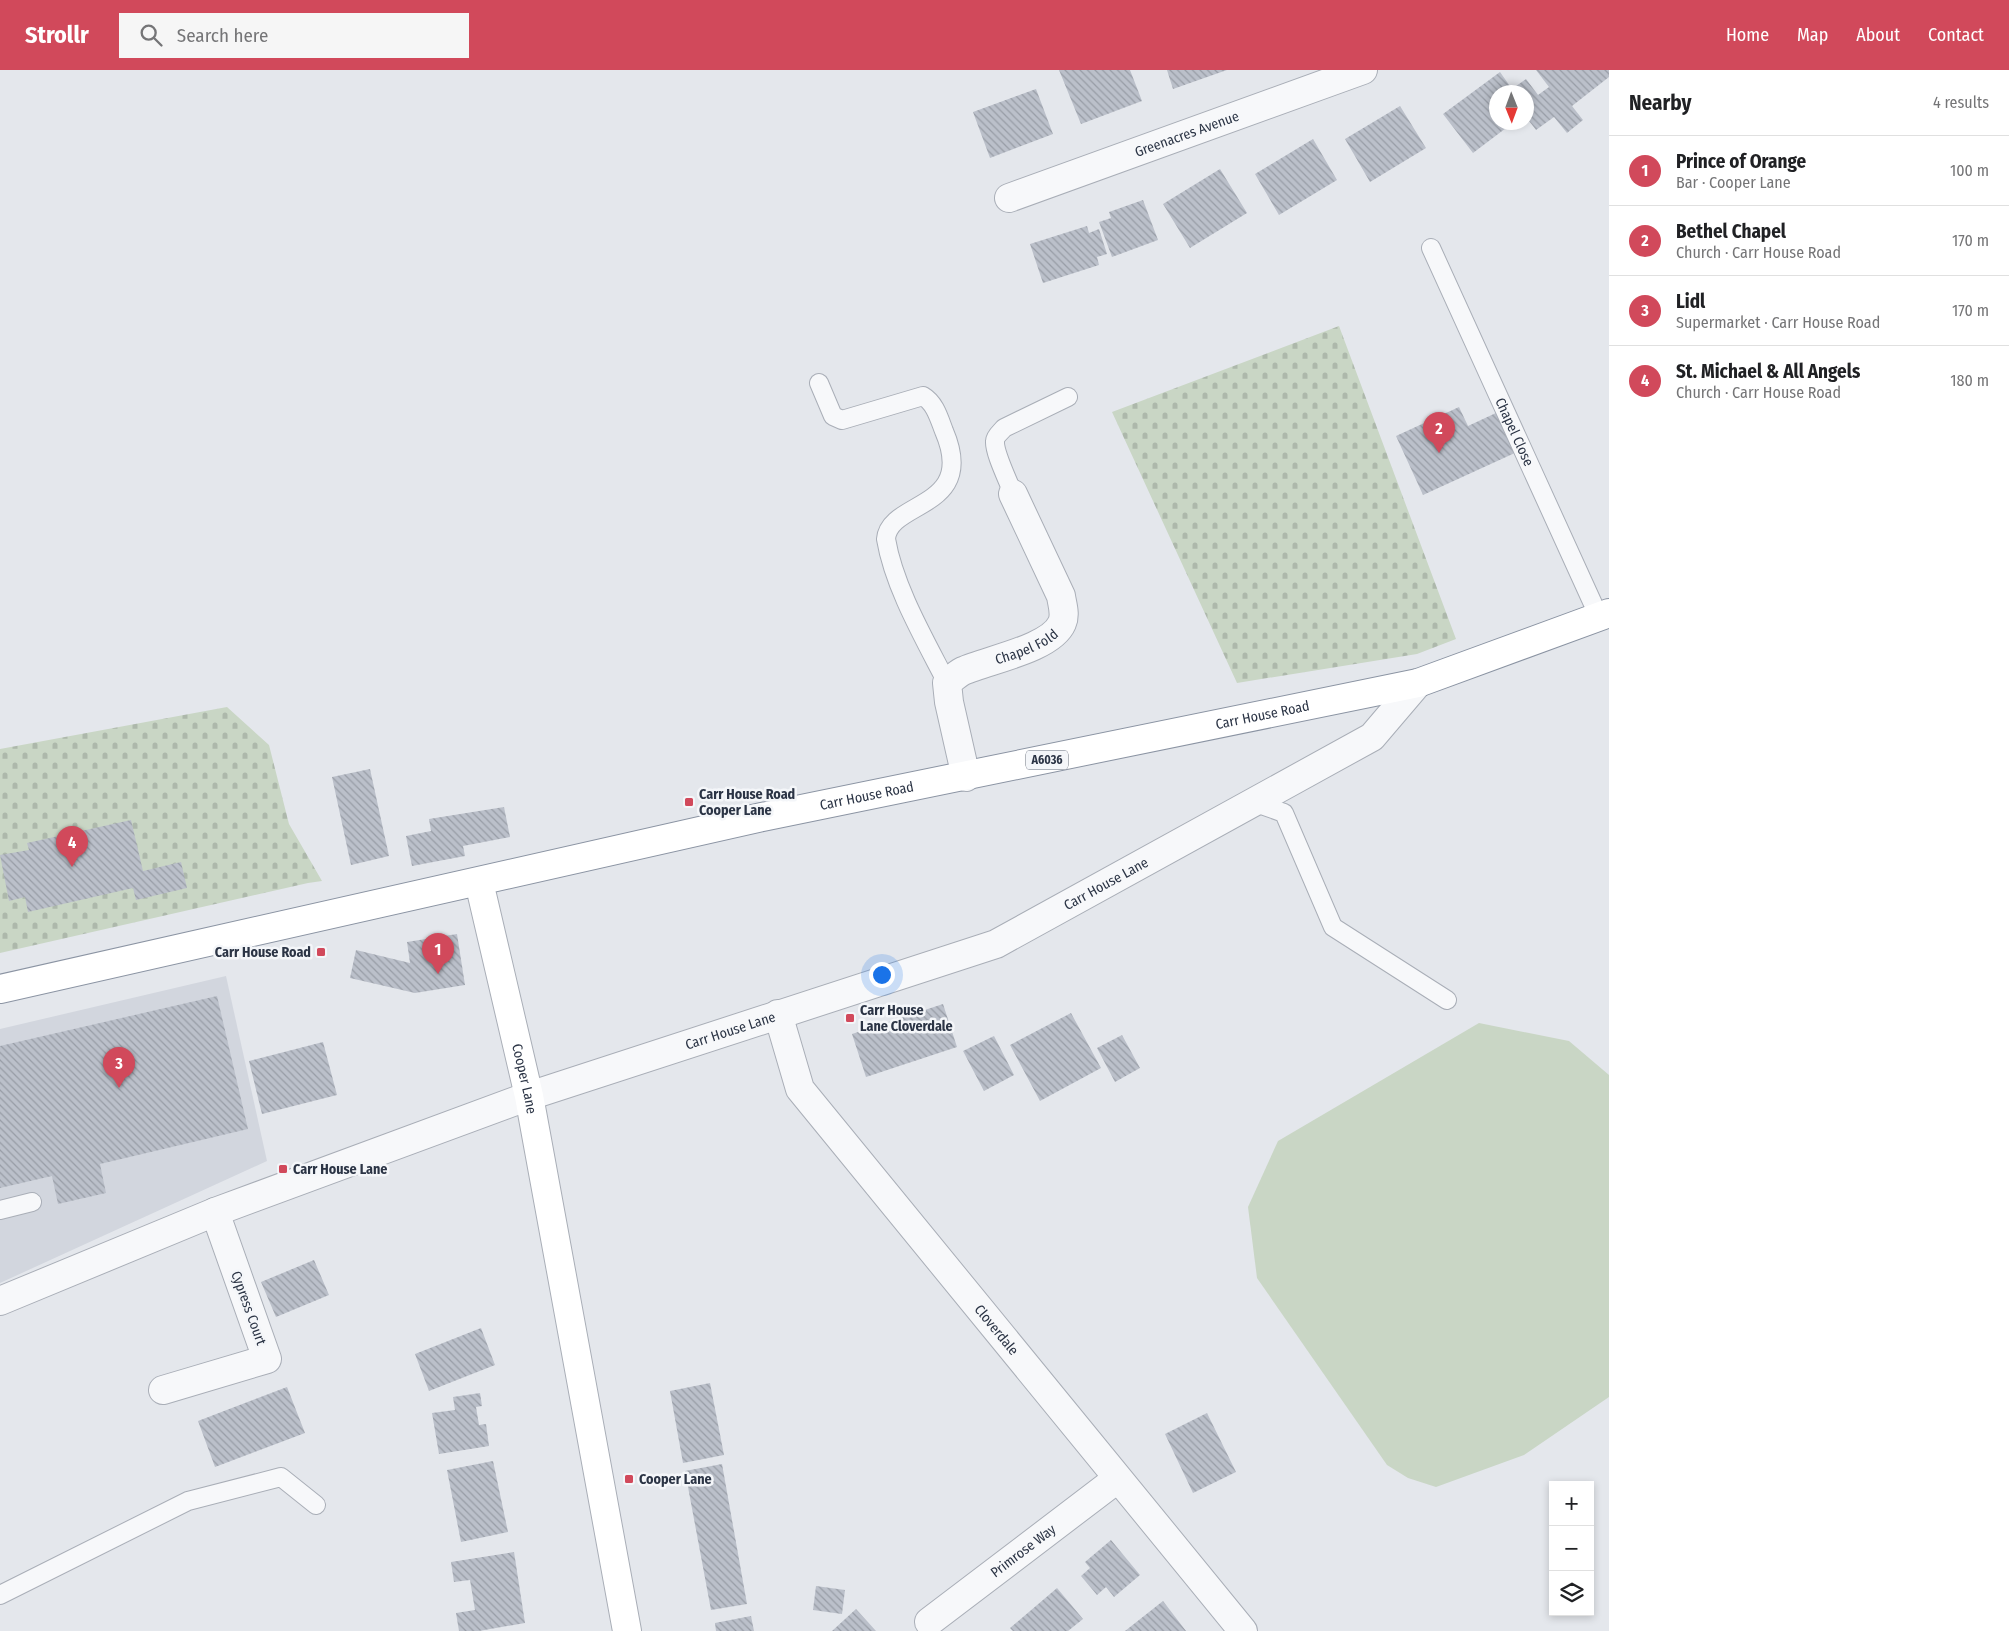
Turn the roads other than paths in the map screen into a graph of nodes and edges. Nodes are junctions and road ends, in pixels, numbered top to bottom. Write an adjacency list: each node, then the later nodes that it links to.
1 (1363, 70): 2 (street, Greenacres Avenue)
2 (1009, 198)
3 (1431, 248): 7 (lane, Chapel Close)
4 (819, 383): 8 (lane)
5 (1068, 398): 6 (lane)
6 (1013, 494): 8 (street, Chapel Fold)
7 (1604, 615): 9 (main road, Carr House Road / A6036)
8 (947, 683): 10 (street)
9 (1418, 683): 10 (main road, Carr House Road / A6036); 11 (street, Carr House Lane)
10 (966, 777): 12 (main road, Carr House Road / A6036)
11 (1253, 802): 14 (lane); 15 (street, Carr House Lane)
12 (479, 882): 13 (main road, Carr House Road / A6036); 16 (main road, Cooper Lane)
13 (0, 989)
14 (1447, 1000)
15 (778, 1014): 16 (street, Carr House Lane); 22 (street, Cloverdale)
16 (529, 1096): 19 (street, Carr House Lane); 26 (main road, Cooper Lane)
17 (32, 1202): 18 (lane)
18 (0, 1210)
19 (215, 1212): 20 (street, Carr House Lane); 21 (street, Cypress Court)
20 (0, 1301)
21 (163, 1390)
22 (1117, 1479): 25 (street, Primrose Way); 27 (street, Cloverdale)
23 (316, 1505): 24 (lane)
24 (0, 1595)
25 (929, 1622)
26 (627, 1631)
27 (1243, 1631)

